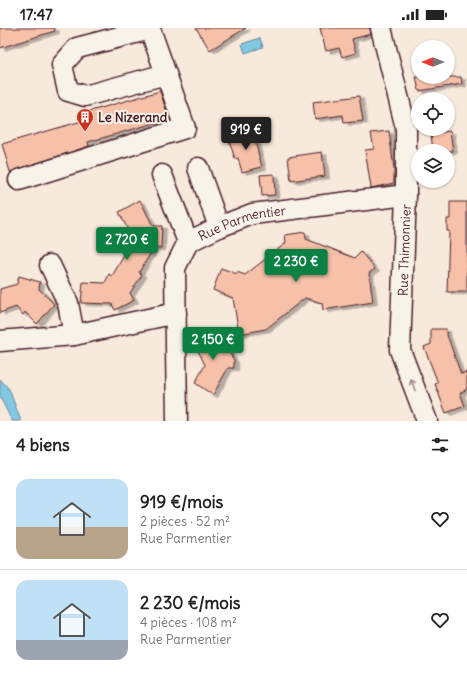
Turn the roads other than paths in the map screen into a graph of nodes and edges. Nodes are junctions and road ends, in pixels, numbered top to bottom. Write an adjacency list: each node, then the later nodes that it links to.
1 (381, 28): 7 (street, Rue Thimonnier)
2 (150, 29): 3 (street); 3 (street)
3 (166, 74): 6 (street)
4 (198, 168): 8 (street)
5 (162, 175): 9 (street)
6 (18, 180)
7 (406, 195): 8 (street, Rue Parmentier); 15 (street, Rue Thimonnier, one-way to 7)
8 (219, 227): 9 (street, Rue Parmentier)
9 (188, 242): 11 (street, Rue Parmentier)
10 (50, 265): 12 (street)
11 (176, 313): 12 (street); 14 (street, Rue Parmentier)
12 (74, 335): 13 (street)
13 (0, 341)
14 (177, 421)
15 (427, 421)

